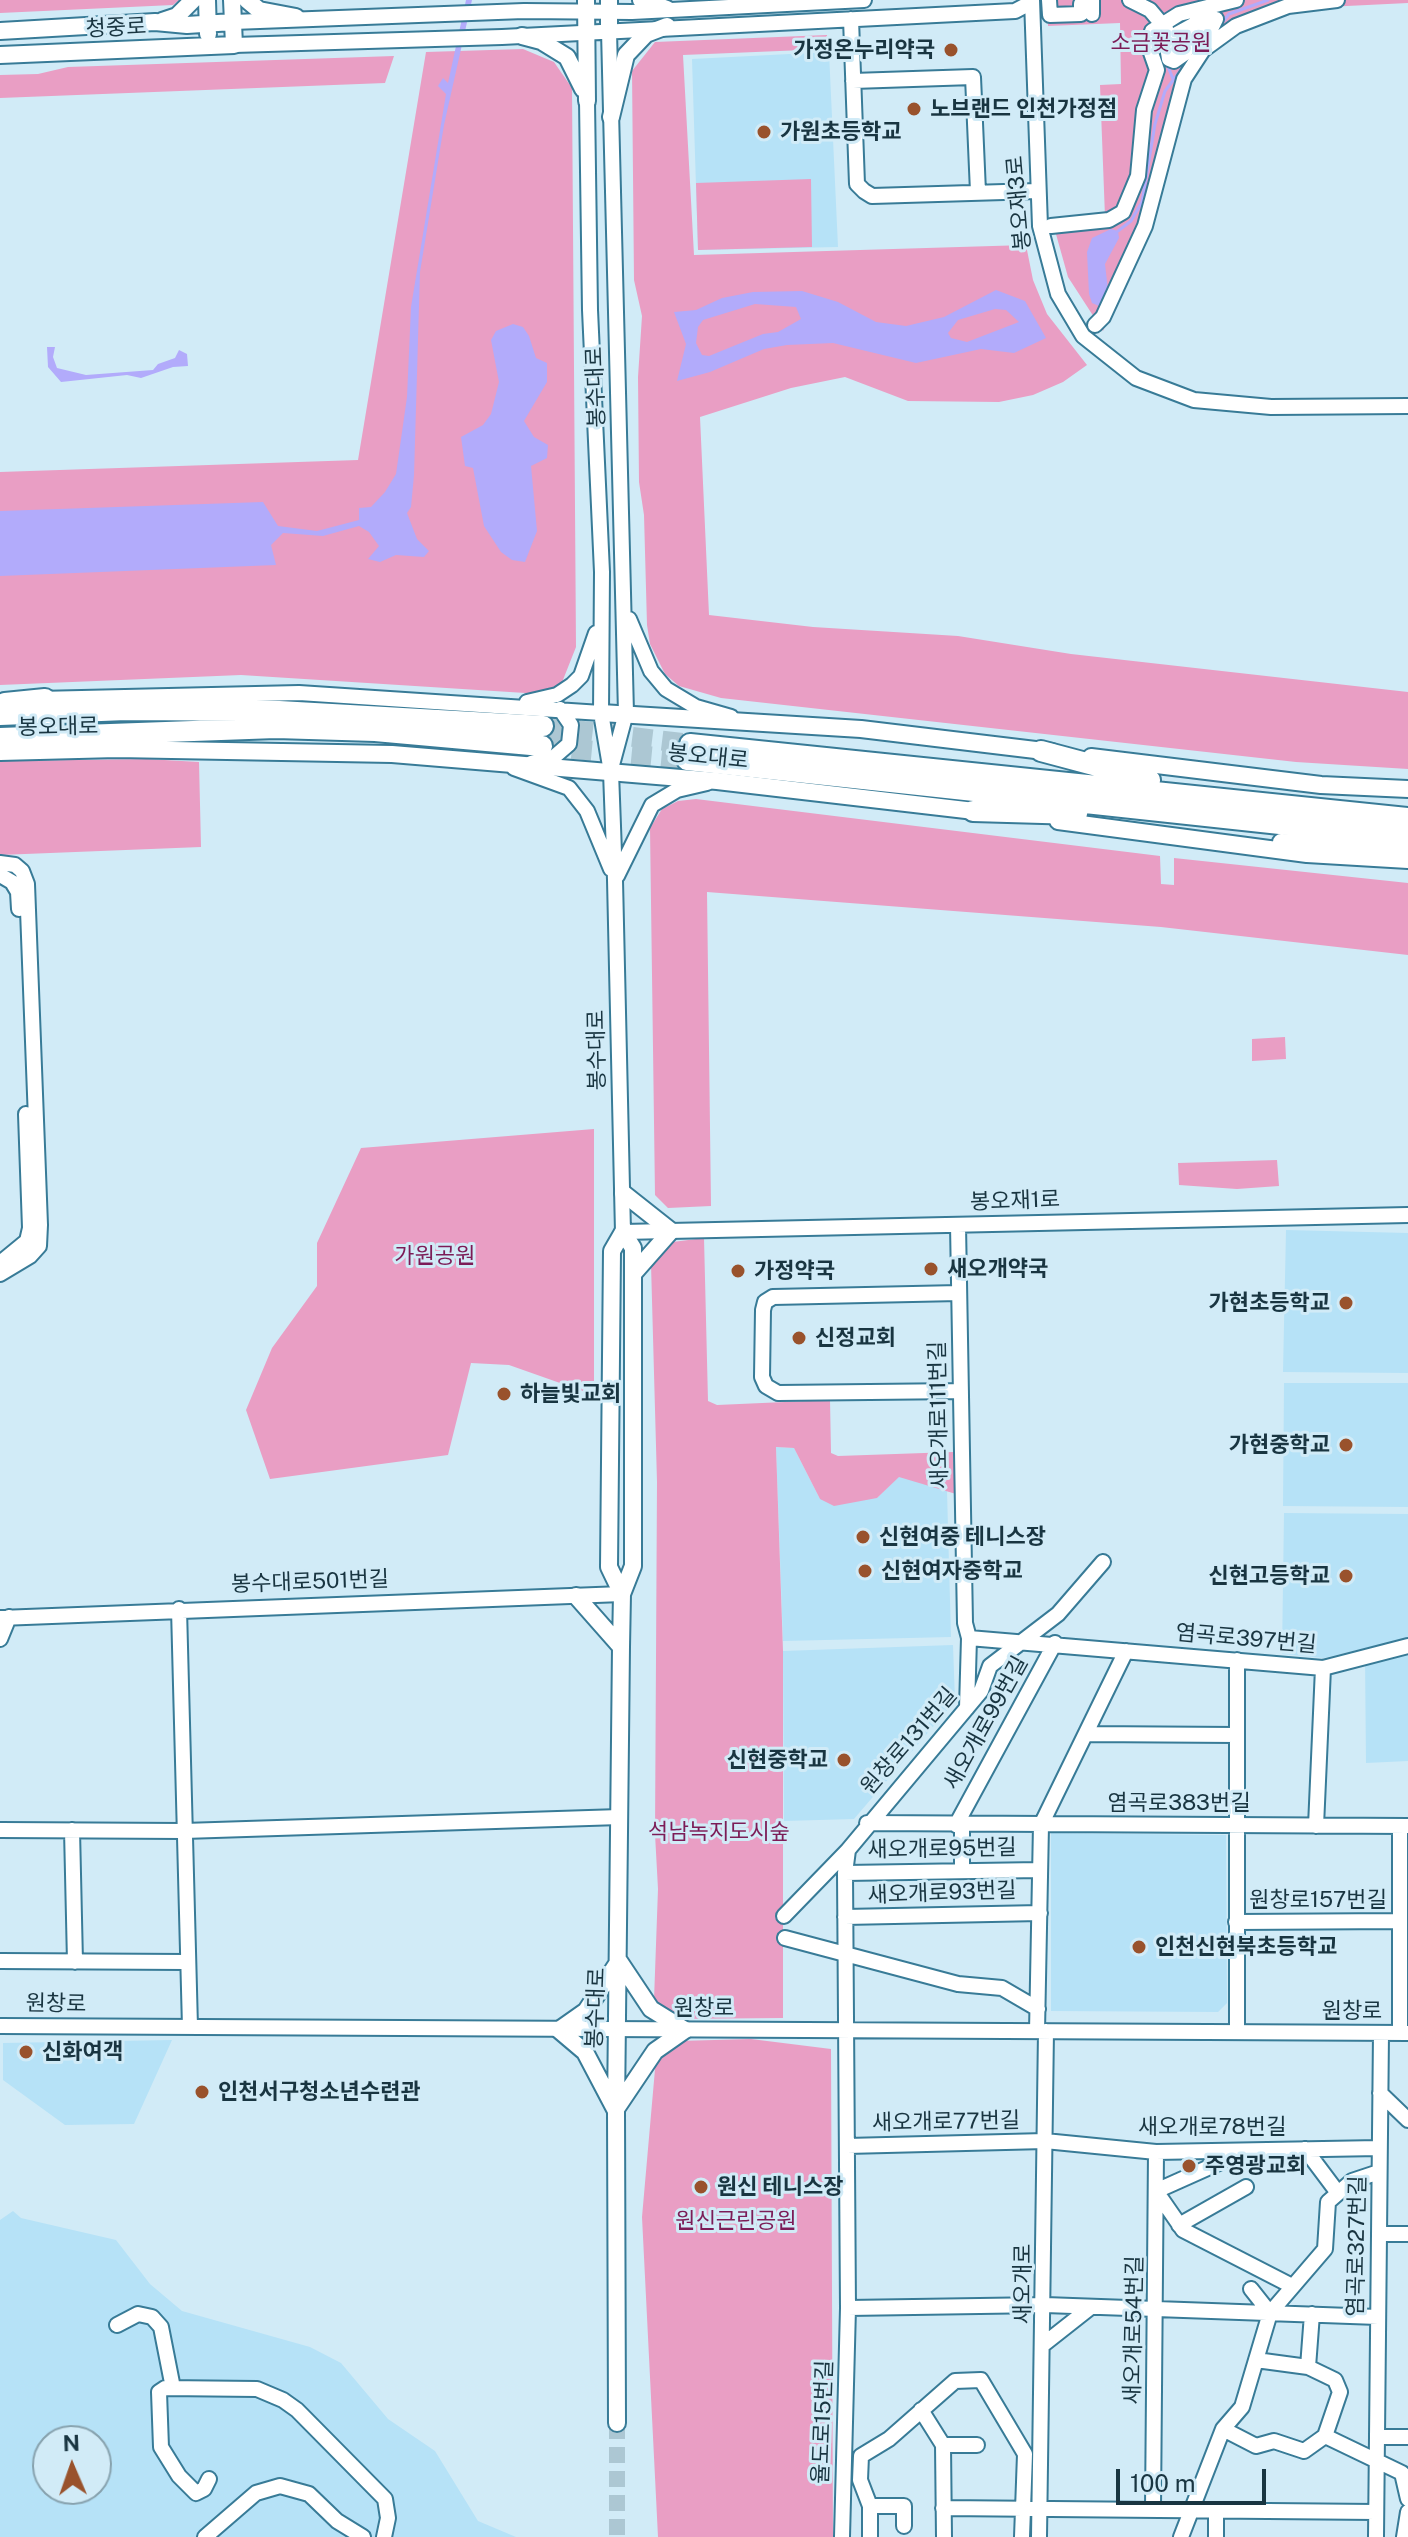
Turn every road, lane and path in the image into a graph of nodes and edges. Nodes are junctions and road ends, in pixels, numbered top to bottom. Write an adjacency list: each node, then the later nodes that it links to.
1 (193, 0): 20 (main road)
2 (207, 0): 22 (main road)
3 (232, 0): 21 (main road)
4 (247, 0): 18 (main road)
5 (641, 0): 15 (main road)
6 (864, 0): 15 (street, 청중로)
7 (1092, 0): 16 (street)
8 (1130, 0): 23 (street)
9 (1236, 0): 17 (street)
10 (1337, 0): 12 (street)
11 (1030, 1): 19 (street); 39 (street, 봉오재3로)
12 (1322, 1): 32 (street)
13 (609, 5): 14 (street, 청중로); 15 (street, 청중로); 26 (main road, 봉수대로)
14 (586, 6): 18 (street, 청중로); 27 (main road, 봉수대로)
15 (667, 9)
16 (1048, 10)
17 (1193, 11): 23 (street); 28 (street); 32 (street)
18 (296, 17): 21 (street, 청중로)
19 (851, 19): 24 (street); 34 (street)
20 (155, 22): 22 (main road, 청중로); 25 (main road, 청중로)
21 (233, 22): 22 (main road, 청중로); 30 (main road)
22 (207, 24): 31 (main road)
23 (1160, 24): 28 (street); 38 (street)
24 (667, 26): 26 (street); 37 (main road)
25 (0, 31)
26 (609, 31): 27 (street); 37 (street, 봉수대로)
27 (586, 33): 29 (street); 35 (main road, 봉수대로)
28 (1172, 35): 32 (street)
29 (522, 36): 30 (street); 35 (main road)
30 (234, 45): 31 (main road, 청중로)
31 (208, 46): 33 (main road, 청중로)
32 (1196, 47): 36 (street)
33 (0, 55)
34 (853, 81): 40 (street); 40 (street)
35 (587, 101): 45 (street, 봉수대로)
36 (1173, 112): 38 (street); 42 (street)
37 (611, 117): 44 (street, 봉수대로)
38 (1139, 161): 41 (street)
39 (1037, 191): 40 (street); 43 (street, 봉오재3로)
40 (978, 192)
41 (1051, 226)
42 (1095, 325)
43 (1408, 406)
44 (624, 608): 51 (street, 봉수대로); 53 (street)
45 (601, 609): 48 (street); 50 (street, 봉수대로)
46 (45, 699): 47 (highway); 48 (street, 봉오대로)
47 (0, 702)
48 (502, 706): 49 (street, 봉오대로)
49 (560, 709): 50 (street, 봉오대로); 59 (street)
50 (601, 713): 51 (main road, 봉오대로); 60 (street, 봉수대로)
51 (626, 713): 53 (main road, 봉오대로); 60 (street, 봉수대로)
52 (0, 715): 54 (highway, 봉오대로)
53 (746, 722): 57 (main road, 봉오대로)
54 (0, 738)
55 (0, 751): 56 (highway)
56 (51, 751): 58 (main road, 봉오대로)
57 (1041, 751): 62 (main road, 봉오대로); 63 (highway)
58 (494, 762): 59 (main road, 봉오대로); 73 (street)
59 (527, 764): 60 (main road, 봉오대로)
60 (611, 772): 61 (main road, 봉오대로); 73 (street, 봉수대로)
61 (717, 781): 64 (main road, 봉오대로); 73 (street)
62 (1408, 789)
63 (1299, 808): 65 (highway, 봉오대로); 66 (highway, 봉오대로)
64 (973, 811): 66 (highway); 68 (main road, 봉오대로)
65 (1408, 818)
66 (1317, 828): 67 (highway, 봉오대로)
67 (1408, 832)
68 (1231, 842): 69 (main road); 70 (main road, 봉오대로)
69 (1408, 845)
70 (1408, 860)
71 (0, 863): 80 (street)
72 (0, 875): 79 (street)
73 (615, 880): 74 (street, 봉수대로)
74 (623, 1193): 77 (main road); 78 (street, 봉수대로)
75 (1408, 1215): 76 (street, 봉오재1로)
76 (958, 1225): 77 (street, 봉오재1로); 82 (street, 새오개로111번길)
77 (671, 1231): 78 (street, 봉오재1로); 81 (main road)
78 (623, 1232): 81 (main road, 봉수대로); 85 (main road, 봉수대로)
79 (0, 1263)
80 (0, 1274)
81 (633, 1274): 85 (main road, 봉수대로)
82 (959, 1293): 83 (street, 새오개로111번길); 83 (street)
83 (961, 1391): 89 (street, 새오개로111번길)
84 (1103, 1562): 91 (street, 원창로131번길)
85 (622, 1594): 86 (street, 봉수대로501번길); 94 (main road, 봉수대로)
86 (576, 1596): 87 (street, 봉수대로501번길); 94 (main road)
87 (179, 1609): 88 (street, 봉수대로501번길); 110 (street)
88 (4, 1617): 90 (street)
89 (969, 1638): 91 (street); 98 (street, 새오개로111번길)
90 (0, 1639)
91 (1022, 1641): 92 (street); 98 (street, 원창로131번길)
92 (1055, 1643): 95 (street); 103 (street, 새오개로99번길)
93 (1408, 1646): 97 (street, 염곡로397번길)
94 (621, 1647): 101 (main road, 봉수대로)
95 (1126, 1651): 96 (street, 염곡로397번길); 99 (street, 새오개로)
96 (1237, 1660): 97 (street, 염곡로397번길); 100 (street, 원창로157번길)
97 (1323, 1668): 106 (street)
98 (967, 1708): 102 (street, 원창로131번길)
99 (1086, 1734): 100 (street); 104 (street, 새오개로)
100 (1236, 1735): 105 (street, 원창로157번길)
101 (620, 1817): 110 (street); 123 (main road, 봉수대로)
102 (867, 1823): 103 (street, 새오개로99번길); 111 (street, 원창로131번길)
103 (959, 1825): 104 (street, 새오개로99번길); 113 (street)
104 (1041, 1825): 105 (street, 염곡로383번길); 112 (street, 새오개로)
105 (1234, 1825): 106 (street, 염곡로383번길); 119 (street, 원창로157번길)
106 (1316, 1826): 107 (street, 염곡로383번길)
107 (1404, 1826): 118 (street)
108 (0, 1830): 109 (street)
109 (72, 1830): 110 (street); 124 (street)
110 (184, 1831): 125 (street)
111 (848, 1850): 114 (street, 원창로131번길); 116 (street, 원창로131번길)
112 (1040, 1870): 113 (street, 새오개로95번길); 115 (street, 새오개로)
113 (962, 1871): 114 (street, 새오개로95번길)
114 (845, 1873): 117 (street, 원창로131번길)
115 (1040, 1913): 117 (street, 새오개로93번길); 126 (street, 새오개로)
116 (784, 1916)
117 (845, 1917): 121 (street, 원창로131번길)
118 (1400, 1921): 119 (street, 원창로157번길); 136 (street)
119 (1236, 1922): 134 (street, 원창로157번길)
120 (785, 1938): 121 (street)
121 (845, 1953): 126 (street); 131 (street, 원창로131번길)
122 (0, 1959): 124 (street)
123 (619, 1961): 129 (main road); 130 (main road); 132 (main road, 봉수대로)
124 (75, 1962): 125 (street)
125 (187, 1962): 128 (street)
126 (1038, 2009): 133 (street, 새오개로)
127 (0, 2026): 128 (street, 원창로)
128 (190, 2027): 129 (street, 원창로)
129 (559, 2030): 132 (street, 원창로); 138 (main road)
130 (685, 2030): 131 (street, 원창로); 132 (street, 원창로); 138 (main road)
131 (846, 2030): 133 (street, 원창로); 141 (street, 율도로15번길)
132 (617, 2031): 138 (main road, 봉수대로)
133 (1042, 2031): 134 (street, 원창로); 140 (street, 새오개로)
134 (1237, 2032): 135 (street, 원창로)
135 (1381, 2033): 136 (street, 원창로); 137 (street, 염곡로327번길)
136 (1404, 2033)
137 (1380, 2093): 139 (street); 142 (street, 염곡로327번길)
138 (616, 2110): 168 (main road, 봉수대로)
139 (1408, 2120)
140 (1045, 2141): 141 (street, 새오개로77번길); 145 (street, 새오개로78번길); 155 (street, 새오개로)
141 (847, 2146): 157 (street, 율도로15번길)
142 (1379, 2148): 143 (street, 새오개로78번길); 146 (street, 염곡로327번길)
143 (1305, 2149): 144 (street, 새오개로78번길); 149 (street)
144 (1248, 2150): 145 (street, 새오개로78번길); 148 (street)
145 (1156, 2152): 148 (street, 새오개로54번길)
146 (1379, 2172): 149 (street); 151 (street, 염곡로327번길)
147 (1246, 2187): 150 (street)
148 (1156, 2191): 150 (street); 158 (street, 새오개로54번길)
149 (1338, 2193): 153 (street)
150 (1179, 2225): 153 (street)
151 (1379, 2234): 152 (street); 161 (street, 염곡로327번길)
152 (1408, 2234)
153 (1292, 2286): 159 (street)
154 (1251, 2289): 159 (street)
155 (1045, 2305): 156 (street); 157 (street); 163 (street, 새오개로)
156 (1091, 2307): 158 (street); 163 (street)
157 (848, 2308): 191 (street, 율도로15번길)
158 (1157, 2309): 159 (street); 182 (street, 새오개로54번길)
159 (1270, 2313): 160 (street); 164 (street)
160 (1312, 2314): 161 (street); 165 (street)
161 (1378, 2317): 171 (street, 염곡로327번길)
162 (117, 2325): 166 (street)
163 (1044, 2344): 179 (street, 새오개로)
164 (1256, 2360): 165 (street); 169 (street)
165 (1308, 2367): 170 (street)
166 (173, 2388): 176 (street); 190 (street)
167 (921, 2410): 173 (street); 178 (street); 181 (street)
168 (617, 2423)
169 (1223, 2429): 170 (street); 183 (street)
170 (1325, 2436): 175 (street)
171 (1377, 2437): 172 (street); 175 (street, 염곡로327번길)
172 (1408, 2437)
173 (943, 2445): 174 (street); 180 (street)
174 (977, 2445)
175 (1376, 2459): 177 (street); 185 (street, 염곡로327번길)
176 (209, 2479)
177 (1408, 2499)
178 (870, 2506): 187 (street); 192 (street)
179 (1040, 2507): 181 (street); 182 (street); 195 (street, 새오개로)
180 (943, 2508): 181 (street); 193 (street)
181 (1023, 2508): 194 (street)
182 (1153, 2509): 183 (street)
183 (1190, 2509): 184 (street); 196 (street)
184 (1216, 2510): 185 (street); 197 (street)
185 (1376, 2512): 198 (street, 염곡로327번길)
186 (1408, 2512): 199 (street)
187 (904, 2526)
188 (205, 2537): 189 (street)
189 (363, 2537)
190 (384, 2537)
191 (842, 2537)
192 (870, 2537)
193 (944, 2537)
194 (1022, 2537)
195 (1039, 2537)
196 (1181, 2537)
197 (1216, 2537)
198 (1376, 2537)
199 (1404, 2537)

